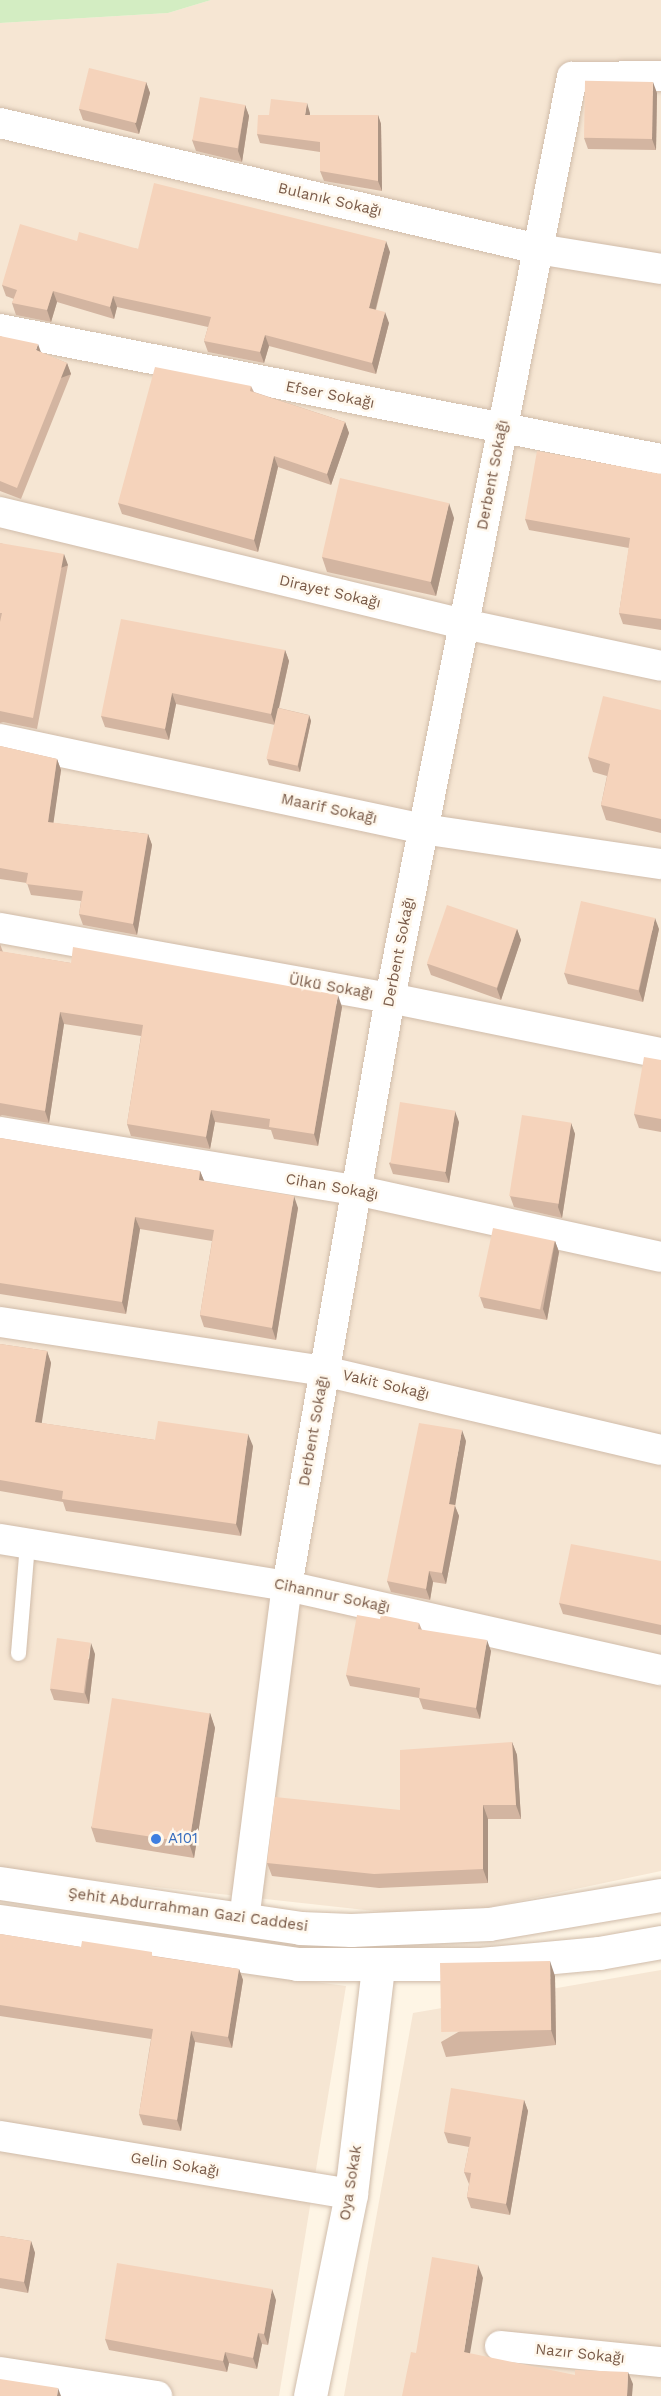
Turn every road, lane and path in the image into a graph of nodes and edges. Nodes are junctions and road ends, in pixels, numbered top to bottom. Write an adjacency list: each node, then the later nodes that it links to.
1 (661, 76): 3 (street, Derbent Sokağı)
2 (0, 123): 3 (street, Bulanık Sokağı)
3 (538, 249): 4 (street, Bulanık Sokağı); 6 (street, Derbent Sokağı)
4 (661, 269)
5 (0, 329): 6 (street, Efser Sokağı)
6 (502, 429): 7 (street, Efser Sokağı); 9 (street, Derbent Sokağı)
7 (661, 459)
8 (0, 512): 9 (street, Dirayet Sokağı)
9 (464, 624): 10 (street, Dirayet Sokağı); 12 (street, Derbent Sokağı)
10 (661, 666)
11 (0, 739): 12 (street, Maarif Sokağı)
12 (423, 829): 13 (street, Maarif Sokağı); 15 (street, Derbent Sokağı)
13 (661, 864)
14 (0, 928): 15 (street, Ülkü Sokağı)
15 (390, 998): 16 (street, Ülkü Sokağı); 18 (street, Derbent Sokağı)
16 (661, 1053)
17 (0, 1132): 18 (street, Cihan Sokağı)
18 (356, 1191): 19 (street, Cihan Sokağı); 21 (street, Derbent Sokağı)
19 (661, 1257)
20 (0, 1322): 21 (street, Vakit Sokağı)
21 (324, 1371): 22 (street, Vakit Sokağı); 24 (street, Derbent Sokağı)
22 (661, 1450)
23 (14, 1541): 24 (street, Cihannur Sokağı); 25 (lane)
24 (286, 1586): 26 (street, Cihannur Sokağı); 29 (street, Derbent Sokağı)
25 (18, 1653)
26 (661, 1670)
27 (0, 1883): 29 (street, Şehit Abdurrahman Gazi Caddesi)
28 (661, 1895): 29 (street, Şehit Abdurrahman Gazi Caddesi)
29 (244, 1920)
30 (0, 1921): 32 (street)
31 (661, 1942): 32 (street)
32 (378, 1967): 34 (street, Oya Sokak)
33 (0, 2136): 34 (street, Gelin Sokağı)
34 (351, 2194): 39 (street, Oya Sokak)
35 (500, 2346): 36 (street, Nazır Sokağı)
36 (661, 2362)
37 (0, 2372): 38 (street)
38 (156, 2396)
39 (310, 2396)

